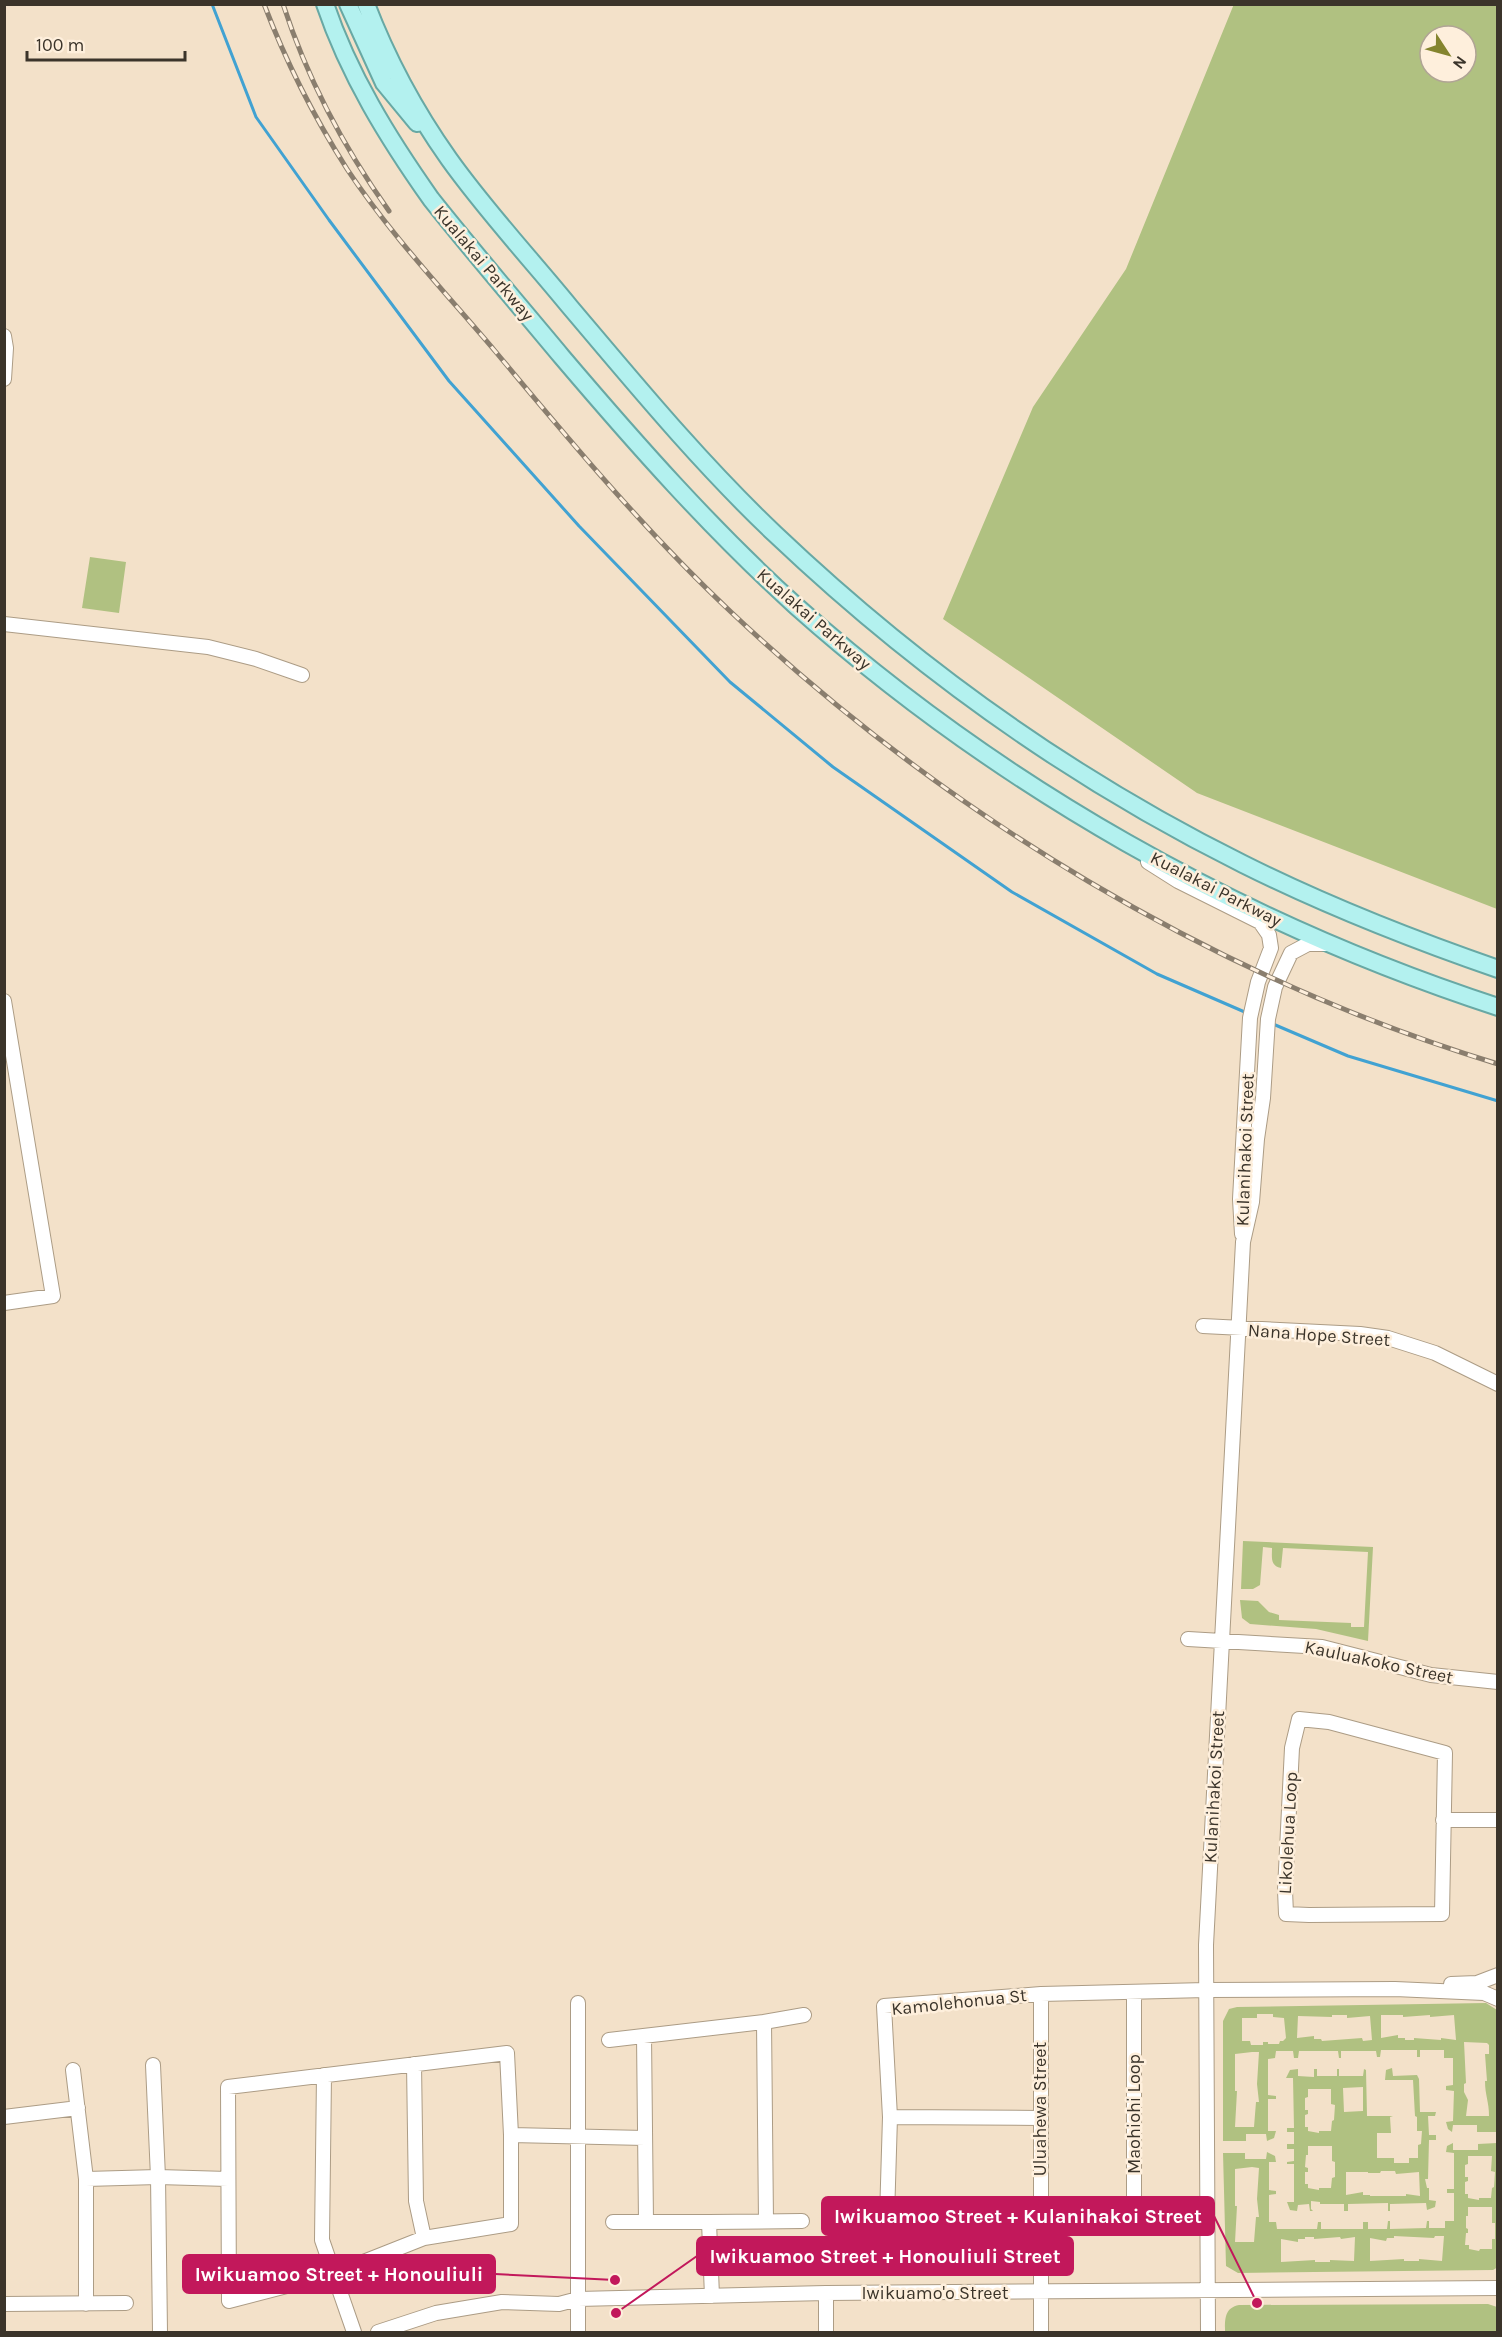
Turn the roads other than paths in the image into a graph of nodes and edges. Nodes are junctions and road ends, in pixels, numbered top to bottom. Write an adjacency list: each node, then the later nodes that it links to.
1 (325, 4): 9 (main road, Kualakai Parkway)
2 (348, 4): 4 (main road)
3 (366, 4): 4 (main road, Kualakai Parkway)
4 (451, 162): 11 (main road, Kualakai Parkway)
5 (4, 336): 6 (street)
6 (4, 379)
7 (4, 624): 8 (street)
8 (302, 675)
9 (1097, 826): 10 (main road, Kualakai Parkway); 14 (street, Kulanihakoi Street)
10 (1339, 948): 13 (main road, Kualakai Parkway); 14 (street, Kulanihakoi Street)
11 (1497, 969)
12 (4, 1001): 15 (street)
13 (1497, 1007)
14 (1243, 1242): 17 (street, Kulanihakoi Street)
15 (4, 1303)
16 (1203, 1326): 17 (street, Nana Hope Street)
17 (1238, 1329): 18 (street, Nana Hope Street); 20 (street, Kulanihakoi Street)
18 (1497, 1384)
19 (1188, 1639): 20 (street, Kauluakoko Street)
20 (1221, 1640): 21 (street, Kauluakoko Street); 26 (street, Kulanihakoi Street)
21 (1497, 1682)
22 (1443, 1820): 22 (street, Likolehua Loop); 23 (street)
23 (1497, 1820)
24 (1497, 1977): 25 (street, Kamolehonua St); 29 (street)
25 (1395, 1989): 26 (street, Kamolehonua St); 29 (street, Kamolehonua St)
26 (1206, 1990): 27 (street, Kamolehonua St); 58 (street, Kulanihakoi Street)
27 (1134, 1992): 28 (street, Kamolehonua St); 49 (street, Maohiohi Loop)
28 (1041, 1994): 41 (street, Kamolehonua St); 42 (street, Uluahewa Street)
29 (1497, 1998)
30 (578, 2003): 44 (street)
31 (804, 2015): 32 (street)
32 (764, 2022): 33 (street); 50 (street)
33 (644, 2036): 34 (street); 45 (street)
34 (609, 2040)
35 (414, 2064): 38 (street); 43 (street); 55 (street)
36 (153, 2065): 46 (street)
37 (73, 2070): 39 (street)
38 (324, 2075): 48 (street); 56 (street)
39 (78, 2108): 40 (street); 47 (street)
40 (4, 2117)
41 (890, 2117): 42 (street); 49 (street, Kamolehonua St)
42 (1040, 2118): 49 (street, Uluahewa Street)
43 (511, 2135): 44 (street); 55 (street)
44 (578, 2137): 45 (street); 62 (street)
45 (645, 2138): 53 (street)
46 (158, 2177): 47 (street); 48 (street); 66 (street)
47 (86, 2179): 65 (street)
48 (228, 2179): 56 (street)
49 (1040, 2218): 60 (street, Uluahewa Street)
50 (766, 2221): 51 (street); 54 (street)
51 (802, 2221)
52 (613, 2222): 53 (street)
53 (646, 2222): 54 (street)
54 (709, 2222): 61 (street)
55 (424, 2238): 56 (street)
56 (333, 2274): 67 (street)
57 (1497, 2288): 58 (street, Iwikuamo'o Street)
58 (1208, 2289): 60 (street, Iwikuamo'o Street); 72 (street, Kulanihakoi Street)
59 (826, 2293): 60 (street, Iwikuamo'o Street); 61 (street, Iwikuamo'o Street); 70 (street)
60 (1041, 2293): 71 (street, Uluahewa Street)
61 (712, 2296): 62 (street, Iwikuamo'o Street)
62 (578, 2299): 68 (street, Iwikuamo'o Street); 69 (street)
63 (126, 2303): 65 (street)
64 (4, 2304): 65 (street)
65 (86, 2304)
66 (160, 2332)
67 (354, 2332)
68 (378, 2332)
69 (578, 2332)
70 (826, 2332)
71 (1041, 2332)
72 (1208, 2332)

